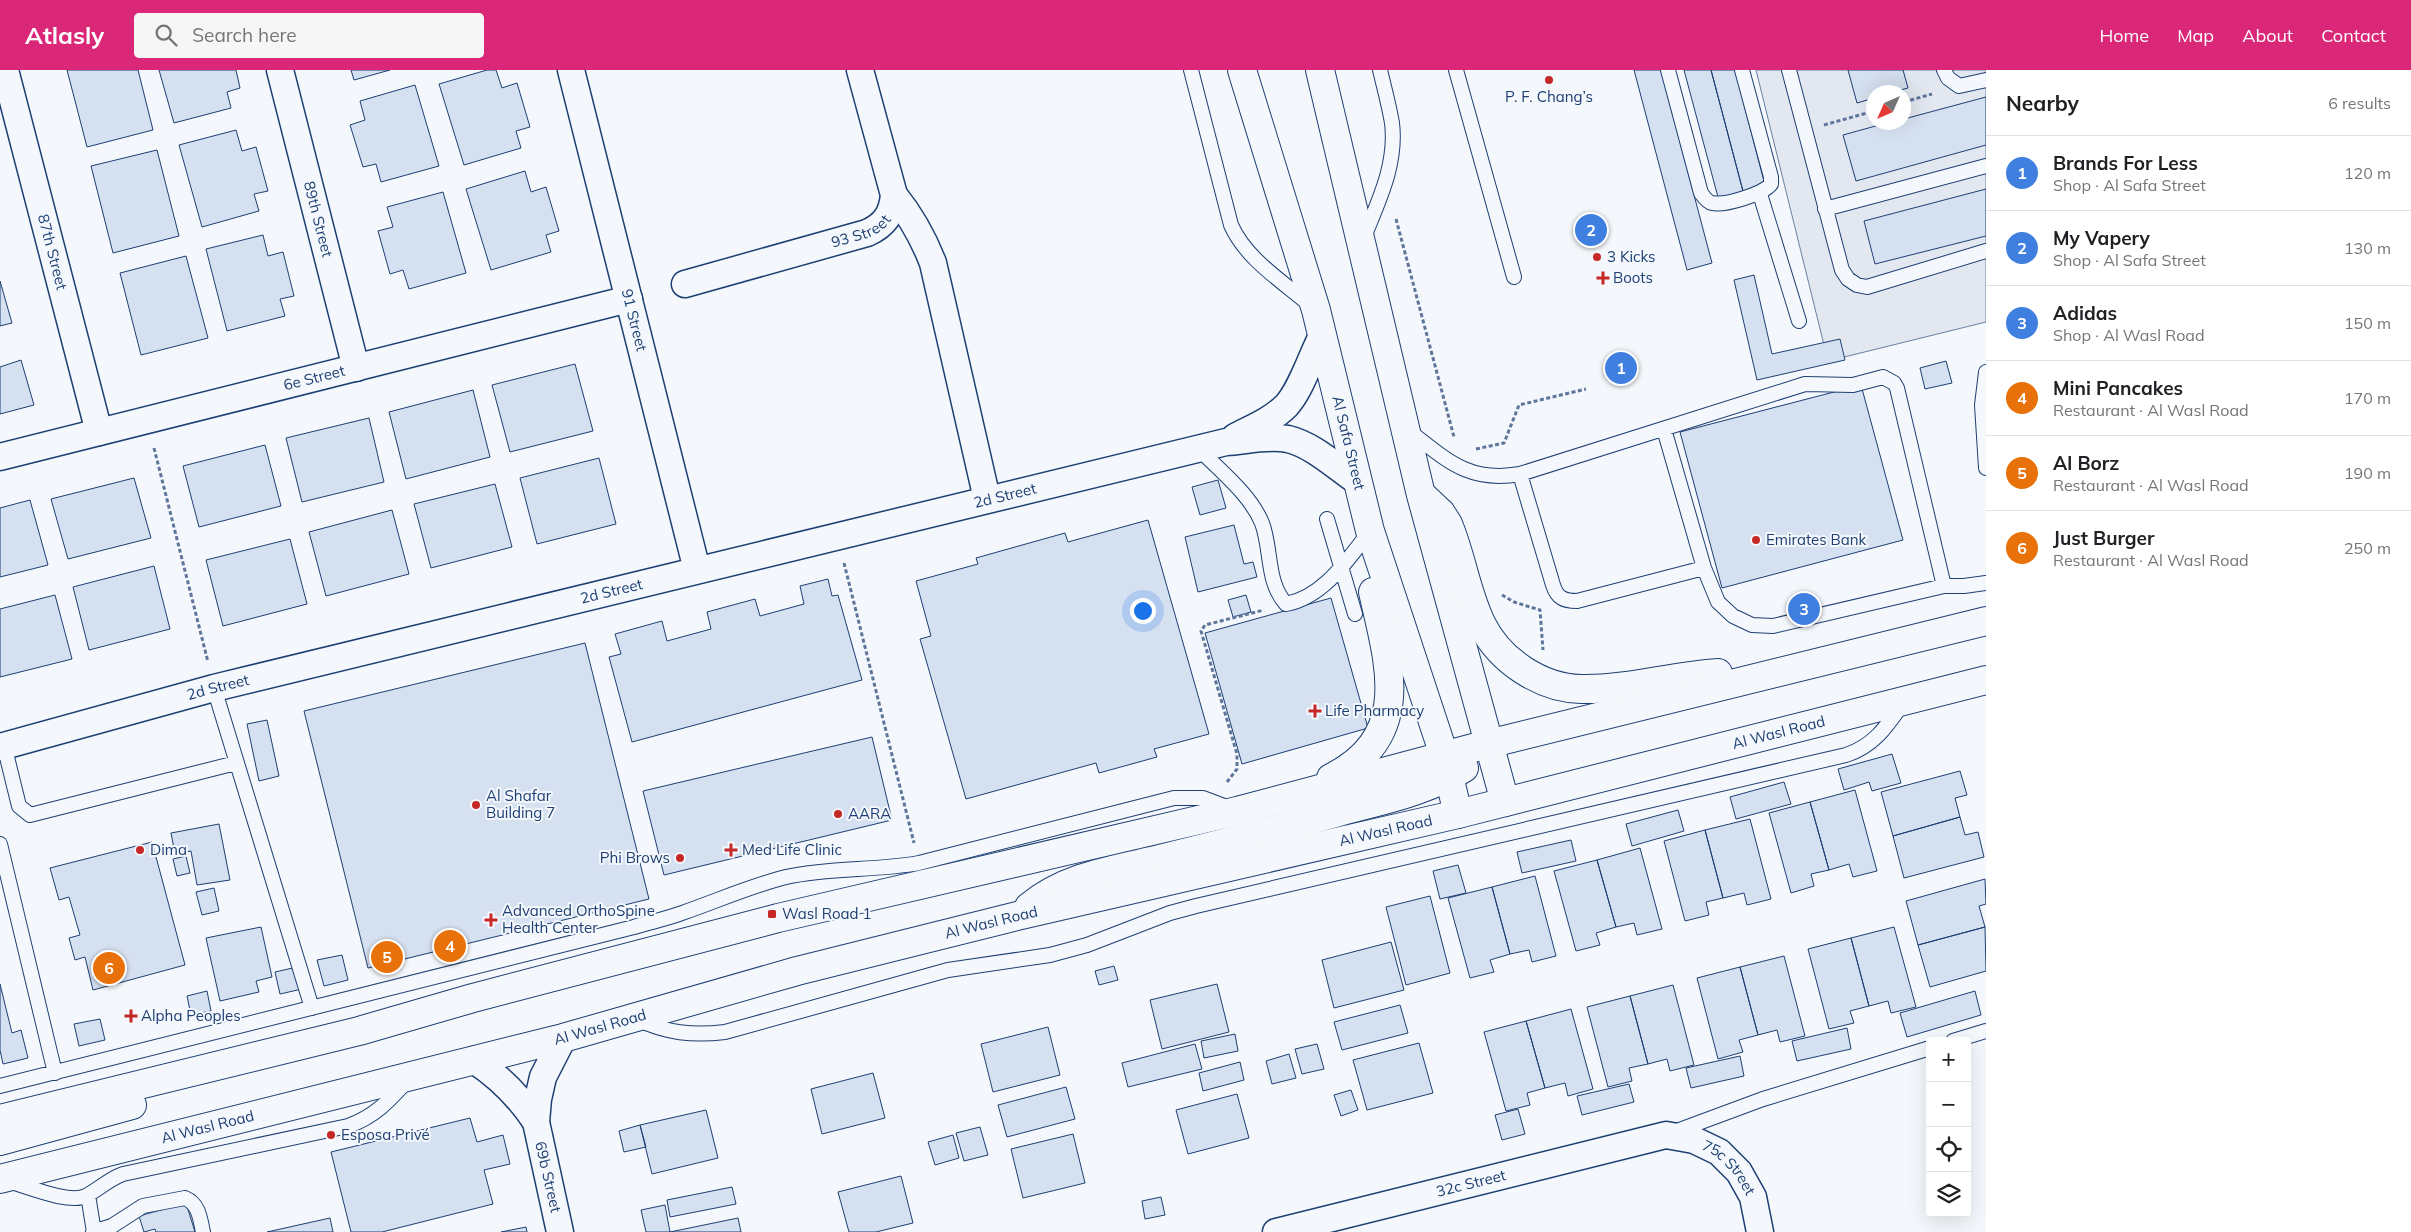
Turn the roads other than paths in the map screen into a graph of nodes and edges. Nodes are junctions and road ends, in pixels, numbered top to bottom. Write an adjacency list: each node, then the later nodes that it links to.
1 (5, 70): 31 (street, 87th Street)
2 (280, 70): 27 (street, 89th Street)
3 (571, 70): 23 (street, 91 Street)
4 (860, 70): 17 (street, 93 Street)
5 (1191, 70): 24 (lane)
6 (1242, 70): 24 (main road, Al Safa Street)
7 (1320, 70): 19 (main road)
8 (1380, 70): 19 (lane)
9 (1456, 70): 21 (lane)
10 (1668, 70): 16 (lane)
11 (1742, 70): 16 (lane)
12 (1789, 70): 18 (lane)
13 (1944, 70): 14 (lane)
14 (1986, 80)
15 (1986, 166): 18 (lane)
16 (1760, 194): 25 (lane)
17 (894, 195): 22 (street, 93 Street); 39 (street)
18 (1825, 209): 20 (lane)
19 (1362, 243): 29 (main road)
20 (1986, 251)
21 (1514, 277)
22 (685, 284)
23 (629, 299): 27 (street, 6e Street); 44 (street, 91 Street)
24 (1316, 310): 26 (main road, Al Safa Street)
25 (1799, 321)
26 (1322, 336): 32 (street, 2d Street); 37 (main road, Al Safa Street)
27 (356, 368): 31 (street, 6e Street)
28 (1986, 372): 35 (lane)
29 (1405, 429): 36 (lane); 38 (main road)
30 (1664, 429): 36 (lane); 43 (lane); 46 (lane)
31 (99, 432): 34 (street, 6e Street)
32 (1226, 442): 33 (street, 2d Street); 37 (street, 2d Street)
33 (1199, 449): 39 (street, 2d Street); 42 (lane)
34 (0, 457)
35 (1986, 468)
36 (1520, 474): 43 (lane)
37 (1357, 481): 41 (main road, Al Safa Street)
38 (1421, 495): 49 (main road); 55 (main road)
39 (988, 499): 44 (street, 2d Street)
40 (1327, 519): 42 (lane)
41 (1370, 531): 42 (lane); 58 (main road, Al Safa Street); 59 (main road)
42 (1341, 568): 47 (lane)
43 (1704, 568): 46 (lane)
44 (697, 570): 51 (street, 2d Street)
45 (1986, 583): 46 (lane)
46 (1944, 586)
47 (1355, 614)
48 (1986, 621): 49 (main road)
49 (1759, 677): 55 (main road)
50 (1986, 680): 52 (main road, Al Wasl Road)
51 (214, 688): 56 (street, 2d Street); 57 (lane)
52 (1932, 695): 53 (main road); 54 (main road, Al Wasl Road)
53 (1986, 701)
54 (1903, 702): 60 (main road, Al Wasl Road); 66 (lane)
55 (1488, 744): 58 (main road); 60 (main road)
56 (2, 746): 57 (lane)
57 (236, 764): 65 (lane)
58 (1446, 766): 59 (main road); 62 (main road, Al Safa Street); 64 (main road)
59 (1300, 794): 61 (main road)
60 (1505, 802): 62 (main road, Al Wasl Road)
61 (1238, 811): 65 (lane); 67 (main road)
62 (1458, 814): 64 (main road, Al Wasl Road)
63 (0, 844): 73 (lane)
64 (1018, 916): 66 (main road, Al Wasl Road)
65 (312, 1008): 73 (lane)
66 (634, 1018): 70 (main road, Al Wasl Road)
67 (359, 1031): 76 (main road); 79 (main road)
68 (1986, 1031): 69 (lane)
69 (1966, 1037)
70 (563, 1038): 72 (main road, Al Wasl Road); 77 (street, 69b Street)
71 (1926, 1049): 78 (lane)
72 (474, 1060): 74 (main road, Al Wasl Road); 77 (street, 69b Street)
73 (55, 1073): 75 (lane)
74 (412, 1075): 80 (main road, Al Wasl Road); 81 (lane)
75 (0, 1086)
76 (0, 1119)
77 (536, 1122): 86 (street, 69b Street)
78 (1666, 1136): 87 (street, 32c Street); 88 (street, 75c Street)
79 (0, 1141)
80 (0, 1179): 81 (lane)
81 (88, 1195): 83 (lane)
82 (125, 1218): 83 (lane); 84 (lane); 85 (lane)
83 (93, 1232)
84 (128, 1232)
85 (203, 1232)
86 (560, 1232)
87 (1276, 1232)
88 (1760, 1232)

